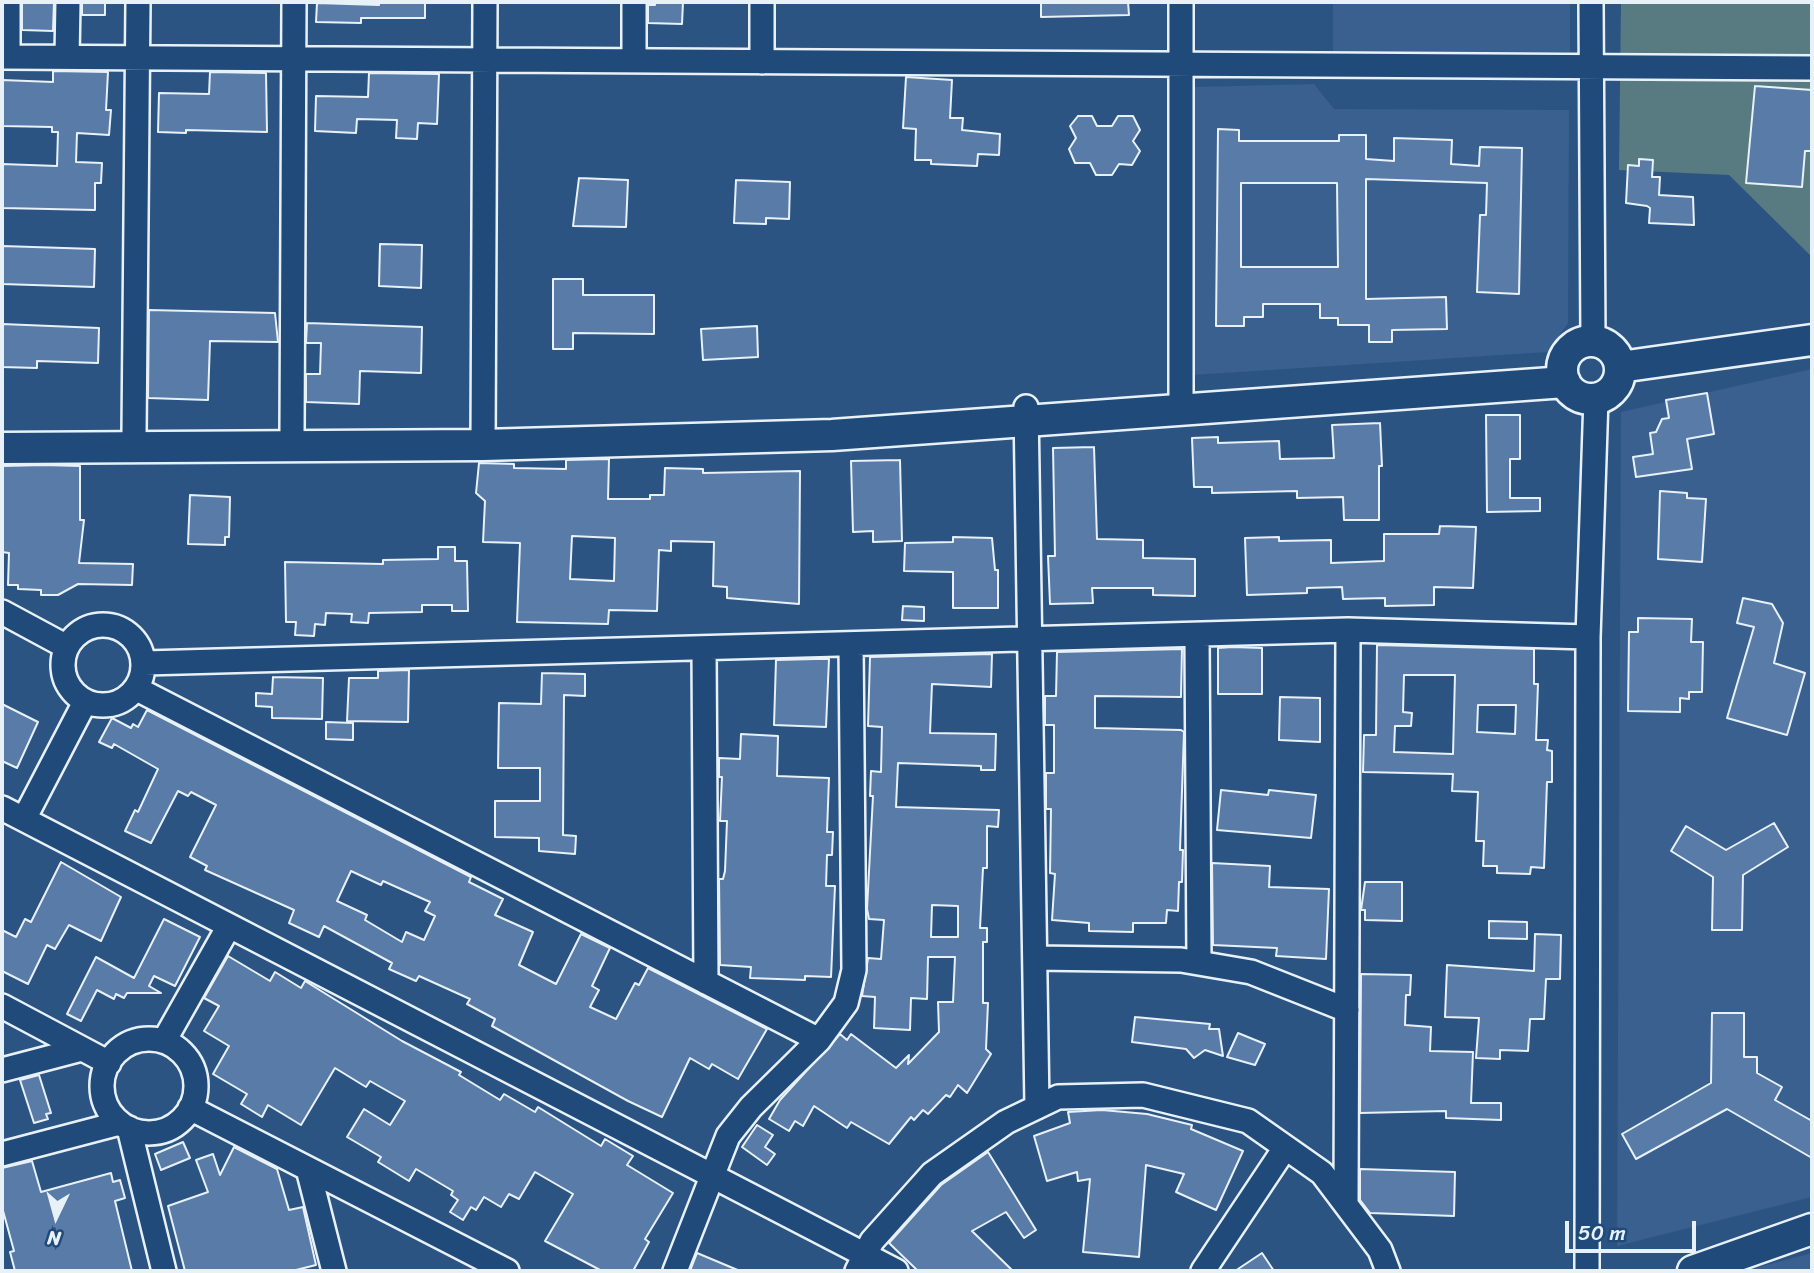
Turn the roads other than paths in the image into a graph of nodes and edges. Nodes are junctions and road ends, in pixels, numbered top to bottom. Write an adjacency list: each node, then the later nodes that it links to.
1 (8, 2): 10 (street)
2 (68, 2): 11 (street)
3 (138, 2): 12 (street)
4 (294, 2): 13 (street)
5 (485, 2): 14 (street)
6 (634, 2): 15 (street)
7 (762, 2): 16 (street)
8 (1181, 2): 17 (street)
9 (1591, 2): 18 (street)
10 (5, 57): 11 (street)
11 (67, 57): 12 (street)
12 (138, 58): 13 (street); 29 (street)
13 (294, 59): 14 (street); 27 (street)
14 (485, 60): 15 (street); 30 (street)
15 (634, 61): 16 (street)
16 (762, 62): 17 (street)
17 (1181, 65): 18 (street); 25 (street)
18 (1591, 68): 19 (street); 21 (street)
19 (1812, 68)
20 (1812, 340): 22 (main road)
21 (1594, 341): 22 (main road); 23 (main road)
22 (1620, 367): 24 (main road)
23 (1563, 374): 24 (main road); 25 (main road)
24 (1595, 398): 35 (street)
25 (1181, 402): 26 (main road)
26 (1026, 414): 30 (main road); 36 (street)
27 (292, 433): 29 (main road); 30 (main road)
28 (2, 434): 29 (main road)
29 (134, 434)
30 (483, 438): 31 (main road)
31 (2, 448)
32 (2, 612): 38 (street)
33 (1348, 630): 34 (street); 35 (street); 50 (street)
34 (1197, 635): 36 (street); 47 (street)
35 (1588, 637): 73 (street)
36 (1031, 639): 37 (street); 46 (street)
37 (852, 644): 39 (street); 51 (street)
38 (66, 647): 40 (street); 42 (street)
39 (704, 648): 40 (street); 48 (street)
40 (145, 663): 41 (street)
41 (137, 689): 42 (street); 48 (street)
42 (85, 702): 44 (street)
43 (2, 808): 44 (street)
44 (24, 819): 45 (street)
45 (229, 926): 52 (street); 62 (street)
46 (1035, 958): 47 (street); 56 (street)
47 (1199, 963): 50 (street)
48 (706, 982): 51 (street)
49 (2, 1006): 53 (street)
50 (1347, 1010): 63 (street)
51 (819, 1040): 62 (street)
52 (164, 1041): 54 (street); 57 (street)
53 (82, 1049): 54 (street); 55 (street)
54 (109, 1063): 58 (street)
55 (2, 1070)
56 (1037, 1107): 59 (street); 65 (street)
57 (190, 1108): 58 (street); 61 (street)
58 (124, 1125): 60 (street); 66 (street)
59 (1285, 1148): 63 (street); 71 (street)
60 (2, 1154)
61 (308, 1169): 67 (street); 68 (street)
62 (710, 1176): 65 (street); 69 (street)
63 (1346, 1205): 72 (street)
64 (1812, 1229): 74 (main road)
65 (861, 1264): 70 (street)
66 (164, 1271)
67 (334, 1271)
68 (507, 1271)
69 (675, 1271)
70 (896, 1271)
71 (1202, 1271)
72 (1388, 1271)
73 (1587, 1271)
74 (1693, 1271)

